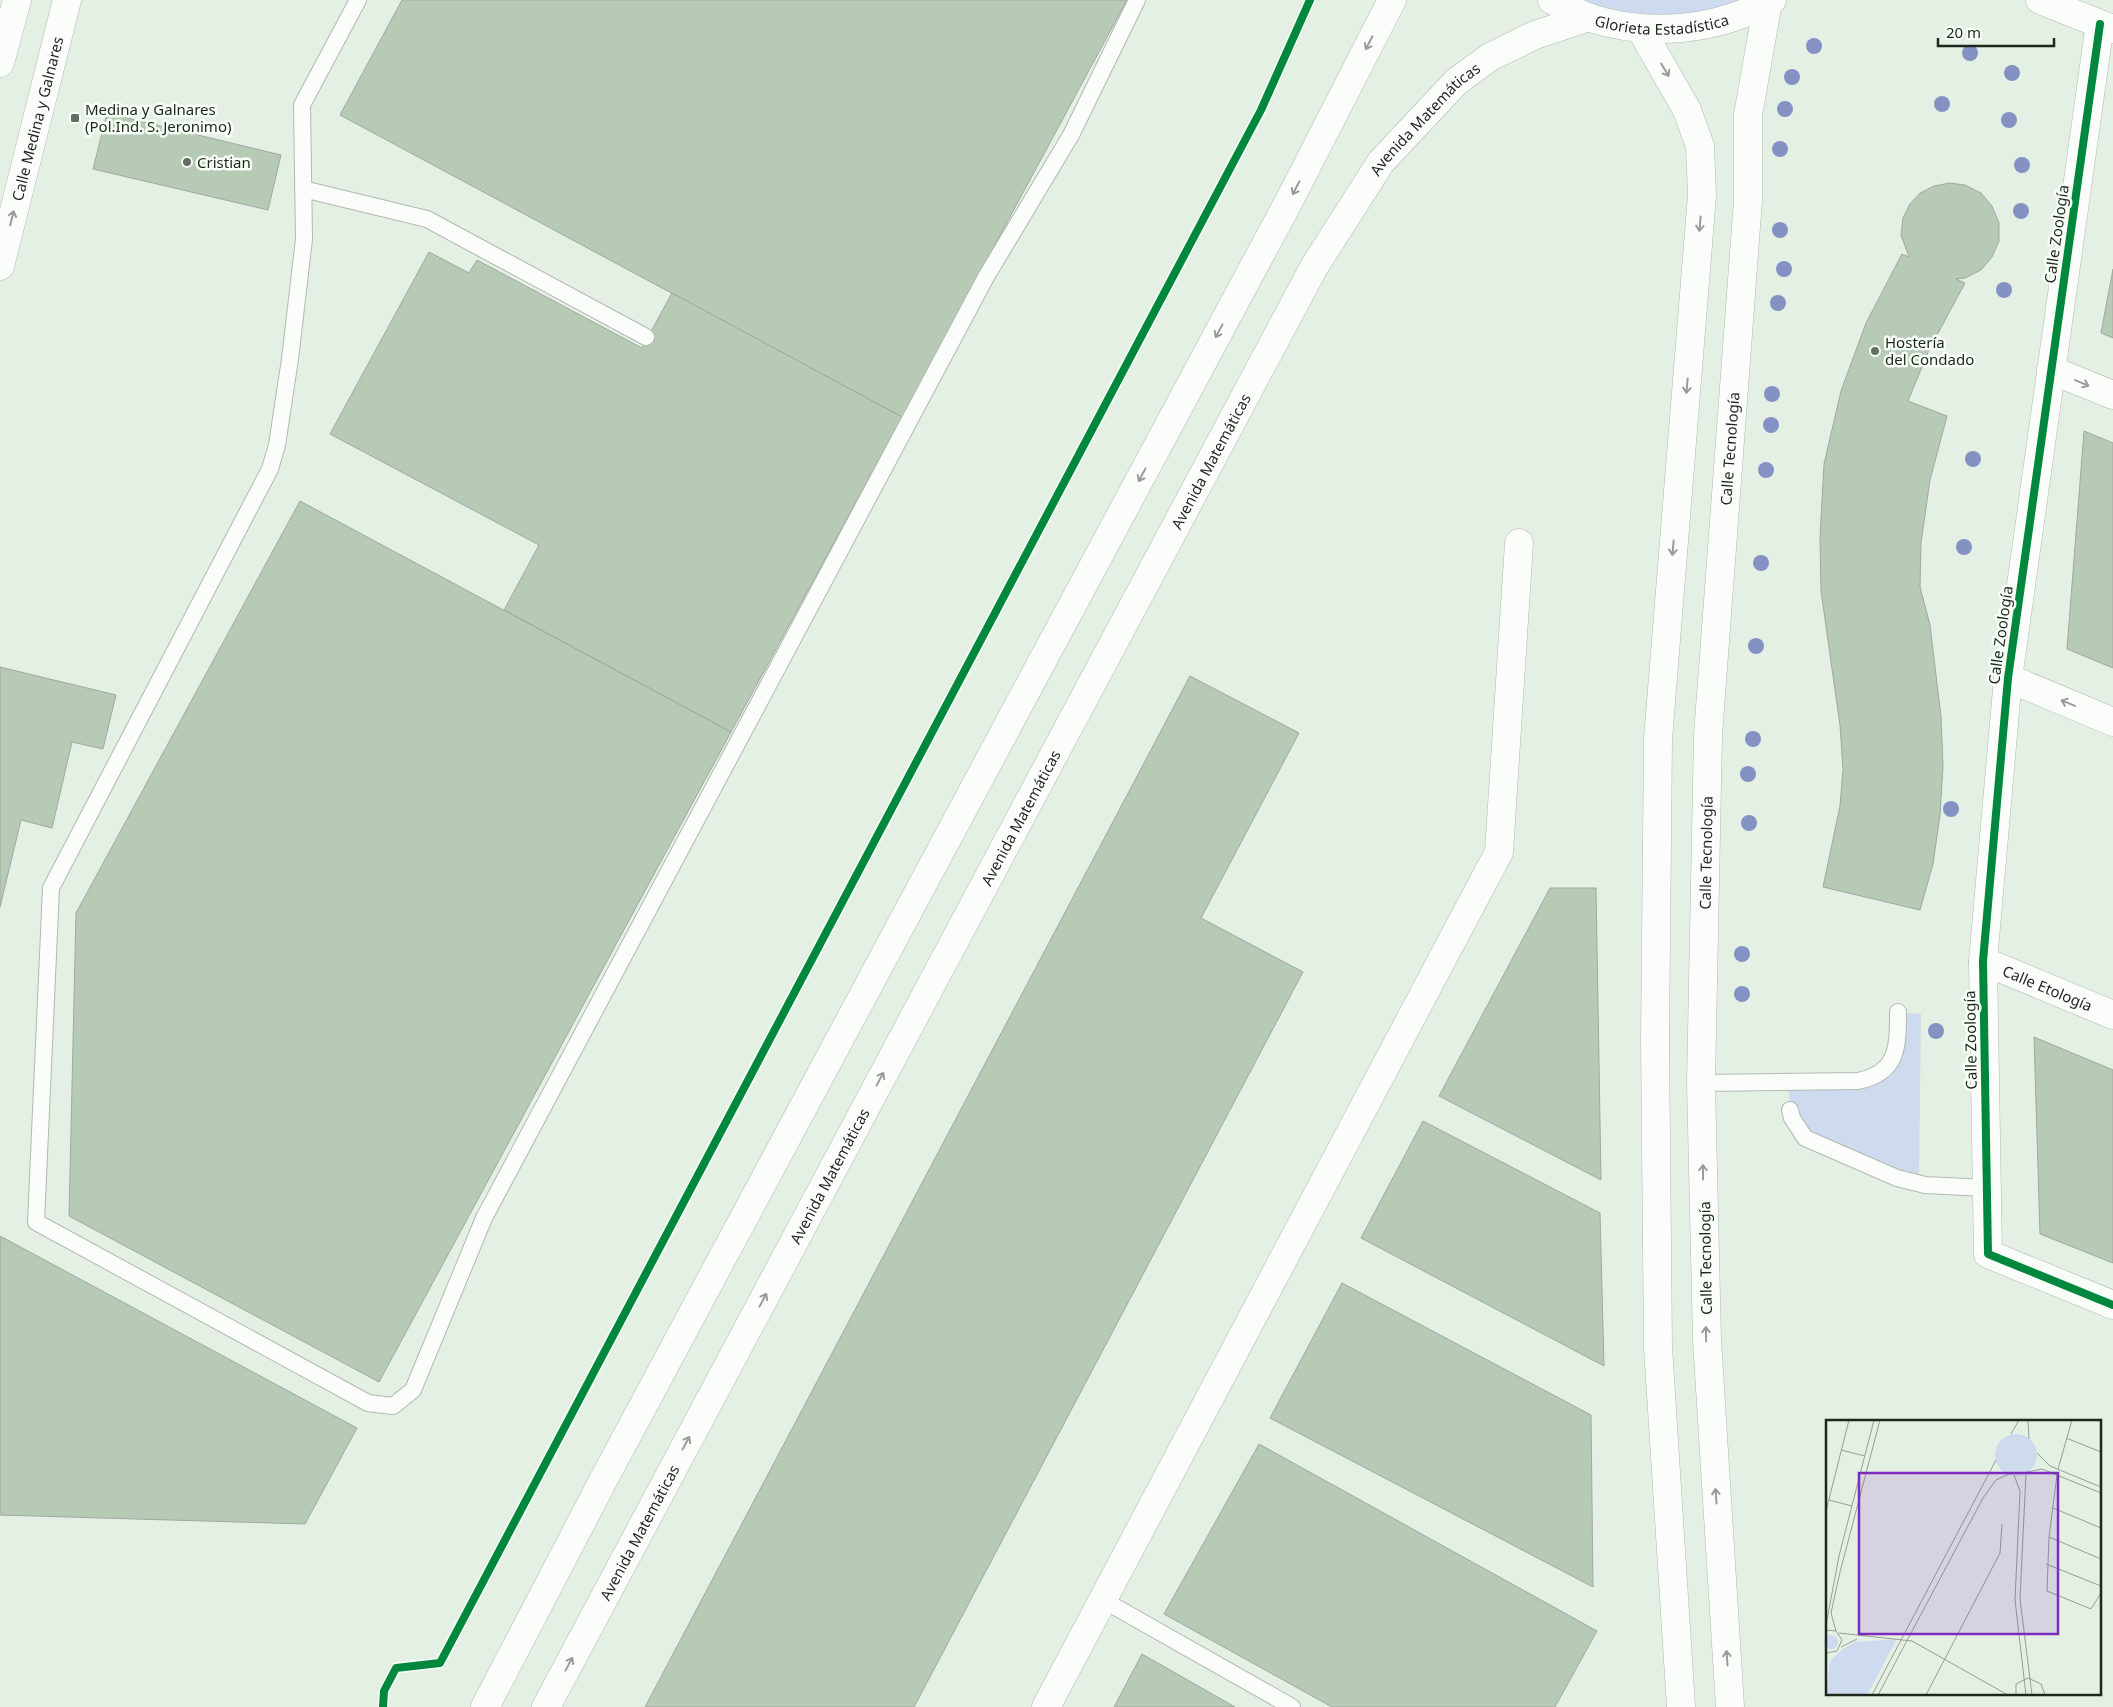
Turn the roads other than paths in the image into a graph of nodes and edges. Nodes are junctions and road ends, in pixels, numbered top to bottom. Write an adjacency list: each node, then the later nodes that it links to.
1 (17, 0): 12 (main road)
2 (68, 0): 14 (main road, Calle Medina y Galnares, one-way to 2)
3 (358, 0): 13 (lane)
4 (1138, 0): 13 (lane)
5 (1392, 0): 29 (main road, one-way to 29)
6 (1552, 0): 9 (main road, Glorieta Estadística)
7 (2040, 0): 10 (main road)
8 (1770, 1): 11 (main road, Glorieta Estadística); 24 (main road, Calle Tecnología)
9 (1589, 17): 11 (main road, Glorieta Estadística); 30 (main road, Avenida Matemáticas, one-way to 9)
10 (2106, 27): 16 (main road, Calle Zoología)
11 (1640, 28): 33 (main road, one-way to 33)
12 (0, 62)
13 (303, 189): 15 (lane)
14 (0, 266)
15 (646, 337)
16 (2051, 370): 17 (main road, one-way to 17); 19 (main road, Calle Zoología)
17 (2113, 396)
18 (1518, 543): 28 (main road)
19 (2008, 678): 20 (main road, one-way to 19); 21 (main road, Calle Zoología)
20 (2113, 722)
21 (1983, 961): 23 (main road, Calle Etología); 26 (main road, Calle Zoología)
22 (1898, 1012): 24 (lane)
23 (2113, 1015)
24 (1701, 1083): 34 (main road, Calle Tecnología, one-way to 24)
25 (1790, 1110): 26 (lane)
26 (1987, 1188): 27 (main road, Calle Zoología)
27 (2113, 1305)
28 (1103, 1600): 31 (main road); 32 (lane)
29 (485, 1707)
30 (546, 1707)
31 (1046, 1707)
32 (1292, 1707)
33 (1681, 1707)
34 (1730, 1707)

